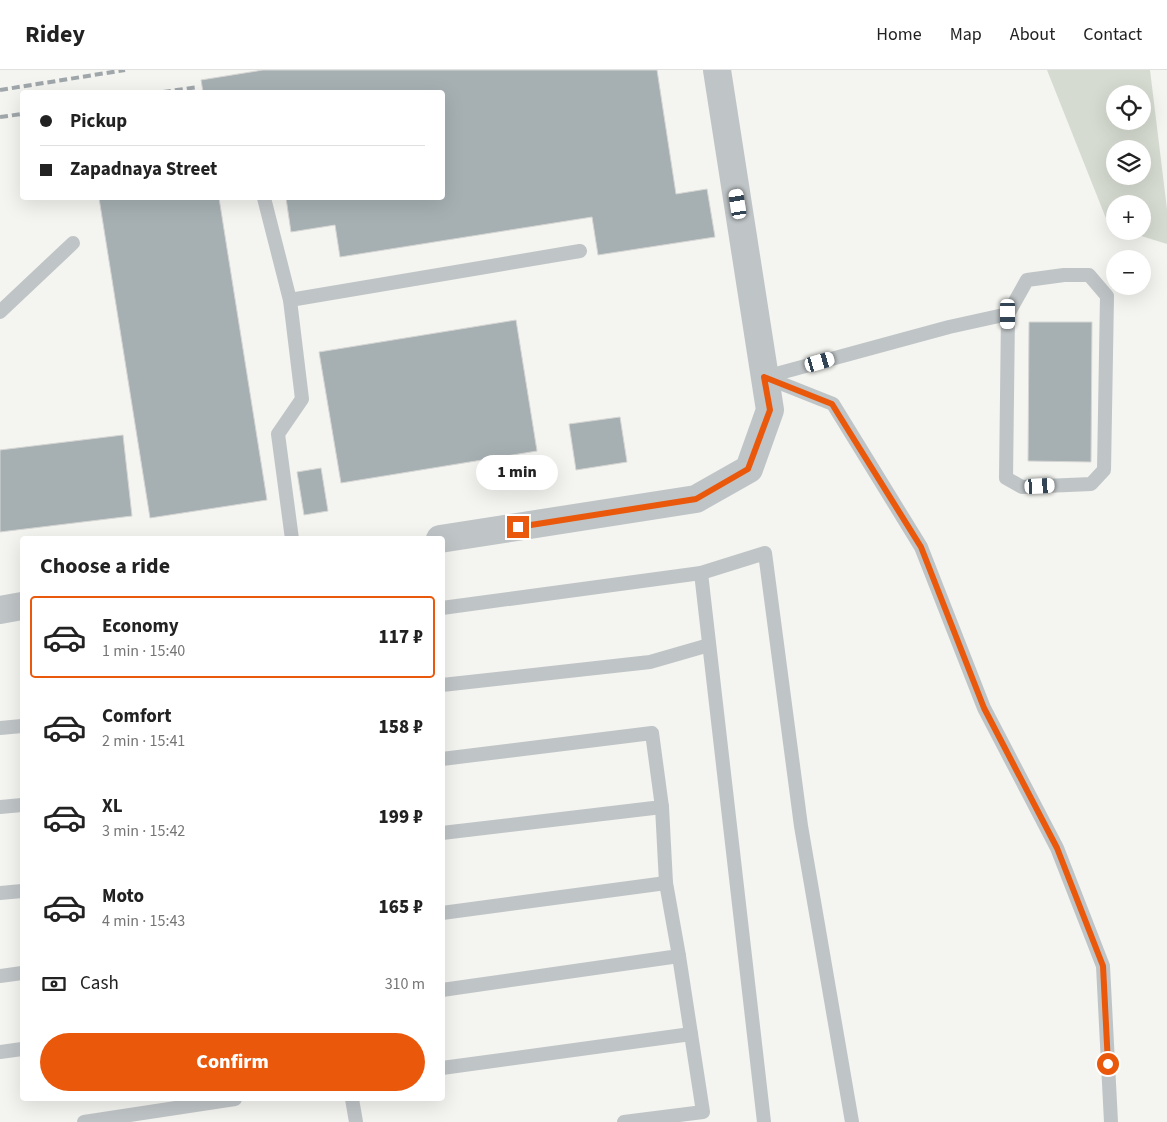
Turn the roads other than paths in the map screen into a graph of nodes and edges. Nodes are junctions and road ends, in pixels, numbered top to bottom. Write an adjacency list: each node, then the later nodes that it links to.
1 (717, 70): 8 (street)
2 (265, 200): 5 (lane)
3 (73, 243): 6 (lane)
4 (580, 251): 5 (lane)
5 (290, 300): 9 (lane)
6 (0, 312)
7 (1008, 314): 7 (lane); 8 (lane)
8 (764, 377): 10 (street); 44 (lane)
9 (292, 536)
10 (445, 538)
11 (701, 573): 13 (lane); 15 (lane); 43 (lane)
12 (20, 606): 14 (street)
13 (445, 608)
14 (0, 610)
15 (709, 645): 16 (lane); 42 (lane)
16 (445, 685)
17 (20, 726): 18 (lane)
18 (0, 728)
19 (445, 759): 22 (lane)
20 (20, 805): 21 (lane)
21 (0, 807)
22 (662, 807): 23 (lane); 24 (lane)
23 (445, 833)
24 (666, 882): 27 (lane); 28 (lane)
25 (20, 891): 26 (lane)
26 (0, 893)
27 (445, 913)
28 (678, 956): 31 (lane); 32 (lane)
29 (20, 973): 30 (lane)
30 (0, 976)
31 (445, 990)
32 (691, 1034): 35 (lane); 38 (lane)
33 (20, 1049): 34 (lane)
34 (0, 1052)
35 (445, 1068)
36 (221, 1101): 39 (lane)
37 (352, 1101): 40 (lane)
38 (703, 1117): 41 (lane)
39 (84, 1122)
40 (356, 1122)
41 (624, 1122)
42 (764, 1122)
43 (852, 1122)
44 (1111, 1122)

